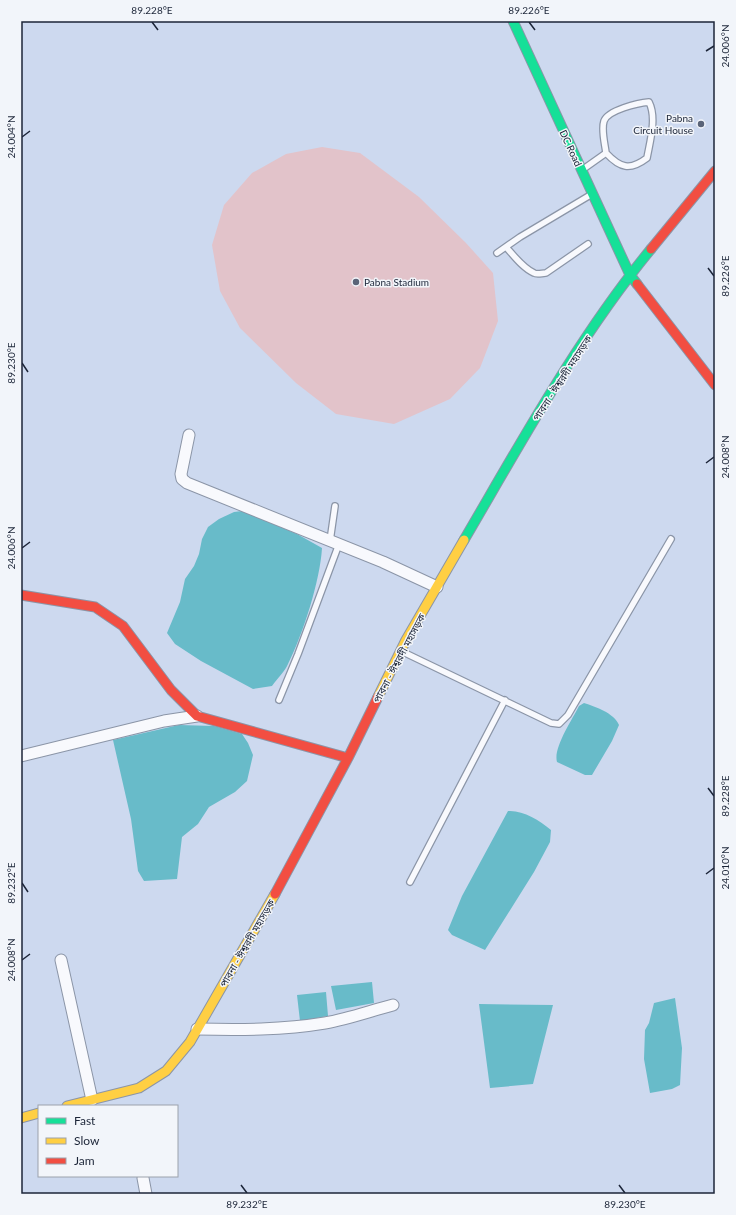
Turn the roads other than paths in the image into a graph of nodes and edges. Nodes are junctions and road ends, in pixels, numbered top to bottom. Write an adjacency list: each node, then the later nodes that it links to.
1 (513, 21): 3 (main road, DC Road)
2 (606, 153): 2 (lane); 3 (lane)
3 (582, 171): 5 (main road, DC Road)
4 (715, 171): 9 (main road, পাবনা - ঈশ্বরদী মহাসড়ক)
5 (592, 194): 7 (lane); 9 (main road, DC Road)
6 (588, 244): 7 (lane)
7 (506, 247): 8 (lane)
8 (498, 253)
9 (630, 275): 10 (main road, DC Road); 15 (main road, পাবনা - ঈশ্বরদী মহাসড়ক)
10 (715, 385)
11 (189, 435): 14 (street)
12 (335, 506): 14 (lane)
13 (671, 539): 19 (lane)
14 (335, 543): 15 (street); 18 (lane)
15 (437, 587): 17 (main road, পাবনা - ঈশ্বরদী মহাসড়ক)
16 (21, 595): 20 (main road)
17 (401, 651): 19 (lane); 22 (main road, পাবনা - ঈশ্বরদী মহাসড়ক)
18 (279, 700)
19 (505, 700): 23 (lane)
20 (197, 716): 21 (street); 22 (main road)
21 (21, 756)
22 (348, 758): 26 (main road, পাবনা - ঈশ্বরদী মহাসড়ক)
23 (410, 882)
24 (61, 960): 27 (street)
25 (393, 1005): 26 (street)
26 (197, 1029): 27 (main road, পাবনা - ঈশ্বরদী মহাসড়ক)
27 (92, 1100): 28 (main road, পাবনা - ঈশ্বরদী মহাসড়ক)
28 (71, 1105)
29 (38, 1113): 30 (main road)
30 (21, 1118)
31 (144, 1178): 32 (street)
32 (146, 1194)

